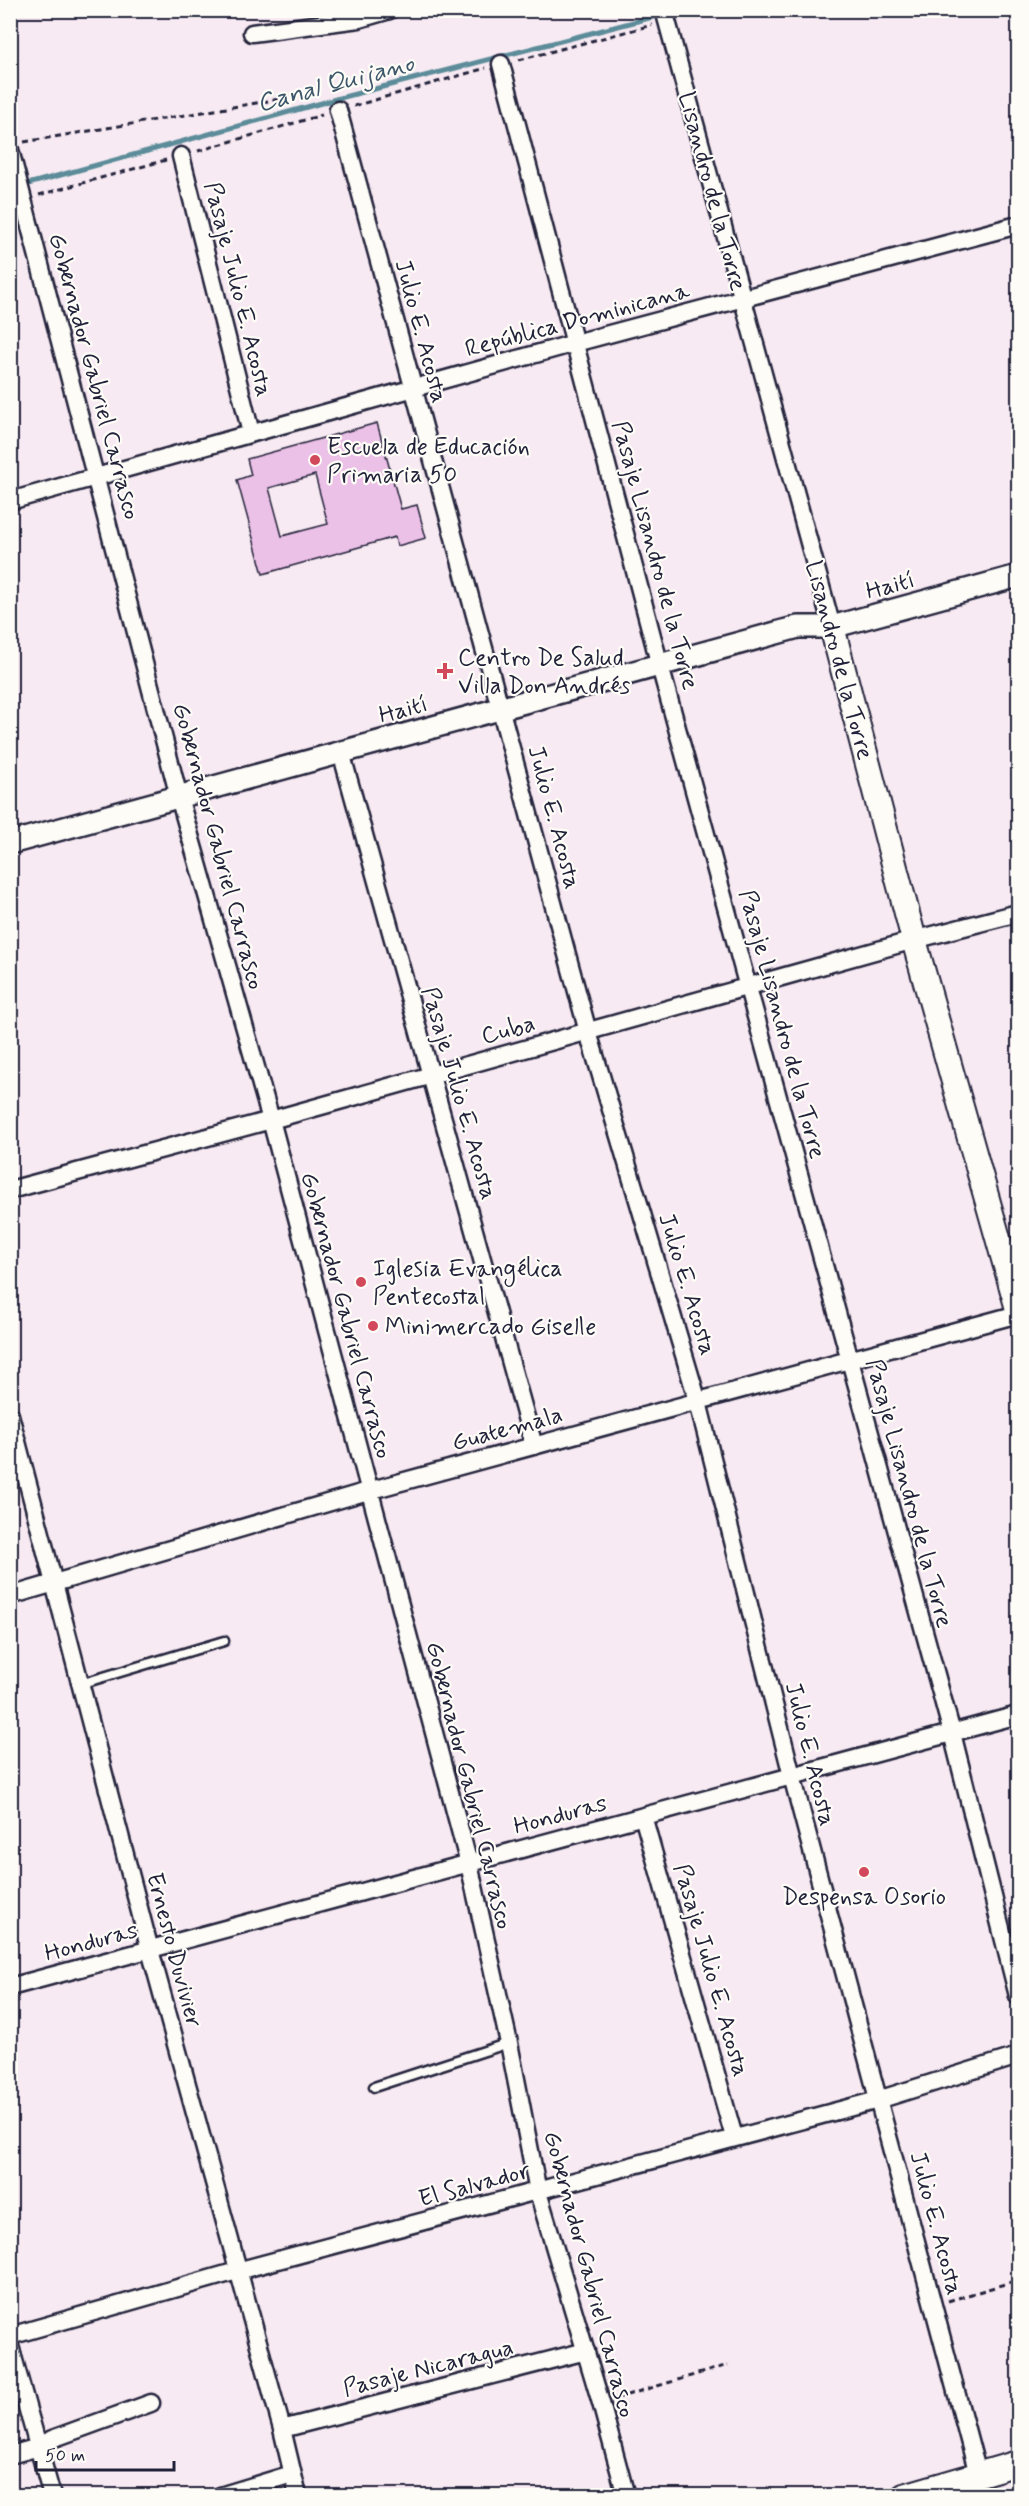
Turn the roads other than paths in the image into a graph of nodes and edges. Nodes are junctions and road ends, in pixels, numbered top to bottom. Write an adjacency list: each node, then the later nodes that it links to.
1 (390, 10): 3 (street)
2 (666, 16): 9 (street, Lisandro de la Torre)
3 (252, 33)
4 (501, 64): 10 (street, Pasaje Lisandro de la Torre)
5 (338, 111): 11 (street, Julio E. Acosta)
6 (16, 146): 13 (street, Gobernador Gabriel Carrasco)
7 (181, 156): 12 (street, Pasaje Julio E. Acosta)
8 (1018, 225): 9 (street, República Dominicana)
9 (742, 299): 10 (street, República Dominicana); 16 (street, Lisandro de la Torre)
10 (575, 343): 11 (street, República Dominicana); 17 (street, Pasaje Lisandro de la Torre)
11 (412, 389): 12 (street, República Dominicana); 18 (street, Julio E. Acosta)
12 (251, 433): 13 (street, República Dominicana)
13 (97, 478): 14 (street, República Dominicana); 20 (street, Gobernador Gabriel Carrasco)
14 (10, 501)
15 (1018, 576): 16 (street, Haití)
16 (832, 627): 17 (street, Haití); 23 (main road, Lisandro de la Torre)
17 (660, 666): 18 (street, Haití); 24 (street, Pasaje Lisandro de la Torre)
18 (501, 710): 19 (street, Haití); 25 (street, Julio E. Acosta)
19 (341, 752): 20 (street, Haití); 26 (street, Pasaje Julio E. Acosta)
20 (179, 797): 21 (street, Haití); 27 (street, Gobernador Gabriel Carrasco)
21 (10, 843)
22 (1018, 913): 23 (street, Cuba)
23 (914, 940): 24 (street, Cuba); 29 (main road, Lisandro de la Torre)
24 (749, 987): 25 (street, Cuba); 31 (street, Pasaje Lisandro de la Torre)
25 (588, 1032): 26 (street, Cuba); 32 (street, Julio E. Acosta)
26 (430, 1075): 27 (street, Cuba); 34 (street, Pasaje Julio E. Acosta)
27 (271, 1120): 28 (street, Cuba); 35 (street, Gobernador Gabriel Carrasco)
28 (10, 1190)
29 (1018, 1309)
30 (1018, 1314): 31 (street, Guatemala)
31 (849, 1360): 32 (street, Guatemala); 41 (street, Pasaje Lisandro de la Torre)
32 (698, 1402): 34 (street, Guatemala); 42 (street, Julio E. Acosta)
33 (10, 1415): 36 (street, Ernesto Duvivier)
34 (534, 1446): 35 (street, Guatemala)
35 (368, 1491): 36 (street, Guatemala); 44 (street, Gobernador Gabriel Carrasco)
36 (54, 1584): 37 (street, Guatemala); 39 (street, Ernesto Duvivier)
37 (10, 1596)
38 (224, 1641): 39 (lane)
39 (80, 1684): 45 (street, Ernesto Duvivier)
40 (1018, 1715): 41 (street, Honduras)
41 (952, 1733): 42 (street, Honduras); 47 (street, Pasaje Lisandro de la Torre)
42 (792, 1776): 43 (street, Honduras); 51 (street, Julio E. Acosta)
43 (643, 1816): 44 (street, Honduras); 52 (street, Pasaje Julio E. Acosta)
44 (469, 1864): 45 (street, Honduras); 48 (street, Gobernador Gabriel Carrasco)
45 (150, 1950): 46 (street, Honduras); 54 (street, Ernesto Duvivier)
46 (10, 1987)
47 (1018, 1996)
48 (508, 2043): 50 (lane); 53 (street, Gobernador Gabriel Carrasco)
49 (1018, 2056): 51 (street, El Salvador)
50 (374, 2087)
51 (878, 2100): 52 (street, El Salvador); 64 (street, Julio E. Acosta)
52 (734, 2137): 53 (street, El Salvador)
53 (538, 2193): 54 (street, El Salvador); 57 (street, Gobernador Gabriel Carrasco)
54 (237, 2271): 55 (street, El Salvador); 59 (street, Ernesto Duvivier)
55 (10, 2336)
56 (10, 2346): 60 (street)
57 (586, 2351): 59 (street, Pasaje Nicaragua); 68 (street, Gobernador Gabriel Carrasco)
58 (151, 2403): 60 (street)
59 (282, 2429): 63 (street, Ernesto Duvivier)
60 (39, 2447): 61 (street); 65 (street)
61 (10, 2455)
62 (1018, 2463): 64 (main road)
63 (292, 2474): 66 (street); 67 (street, Ernesto Duvivier)
64 (978, 2474): 69 (main road)
65 (52, 2496)
66 (220, 2496)
67 (298, 2496)
68 (626, 2496)
69 (904, 2496)

